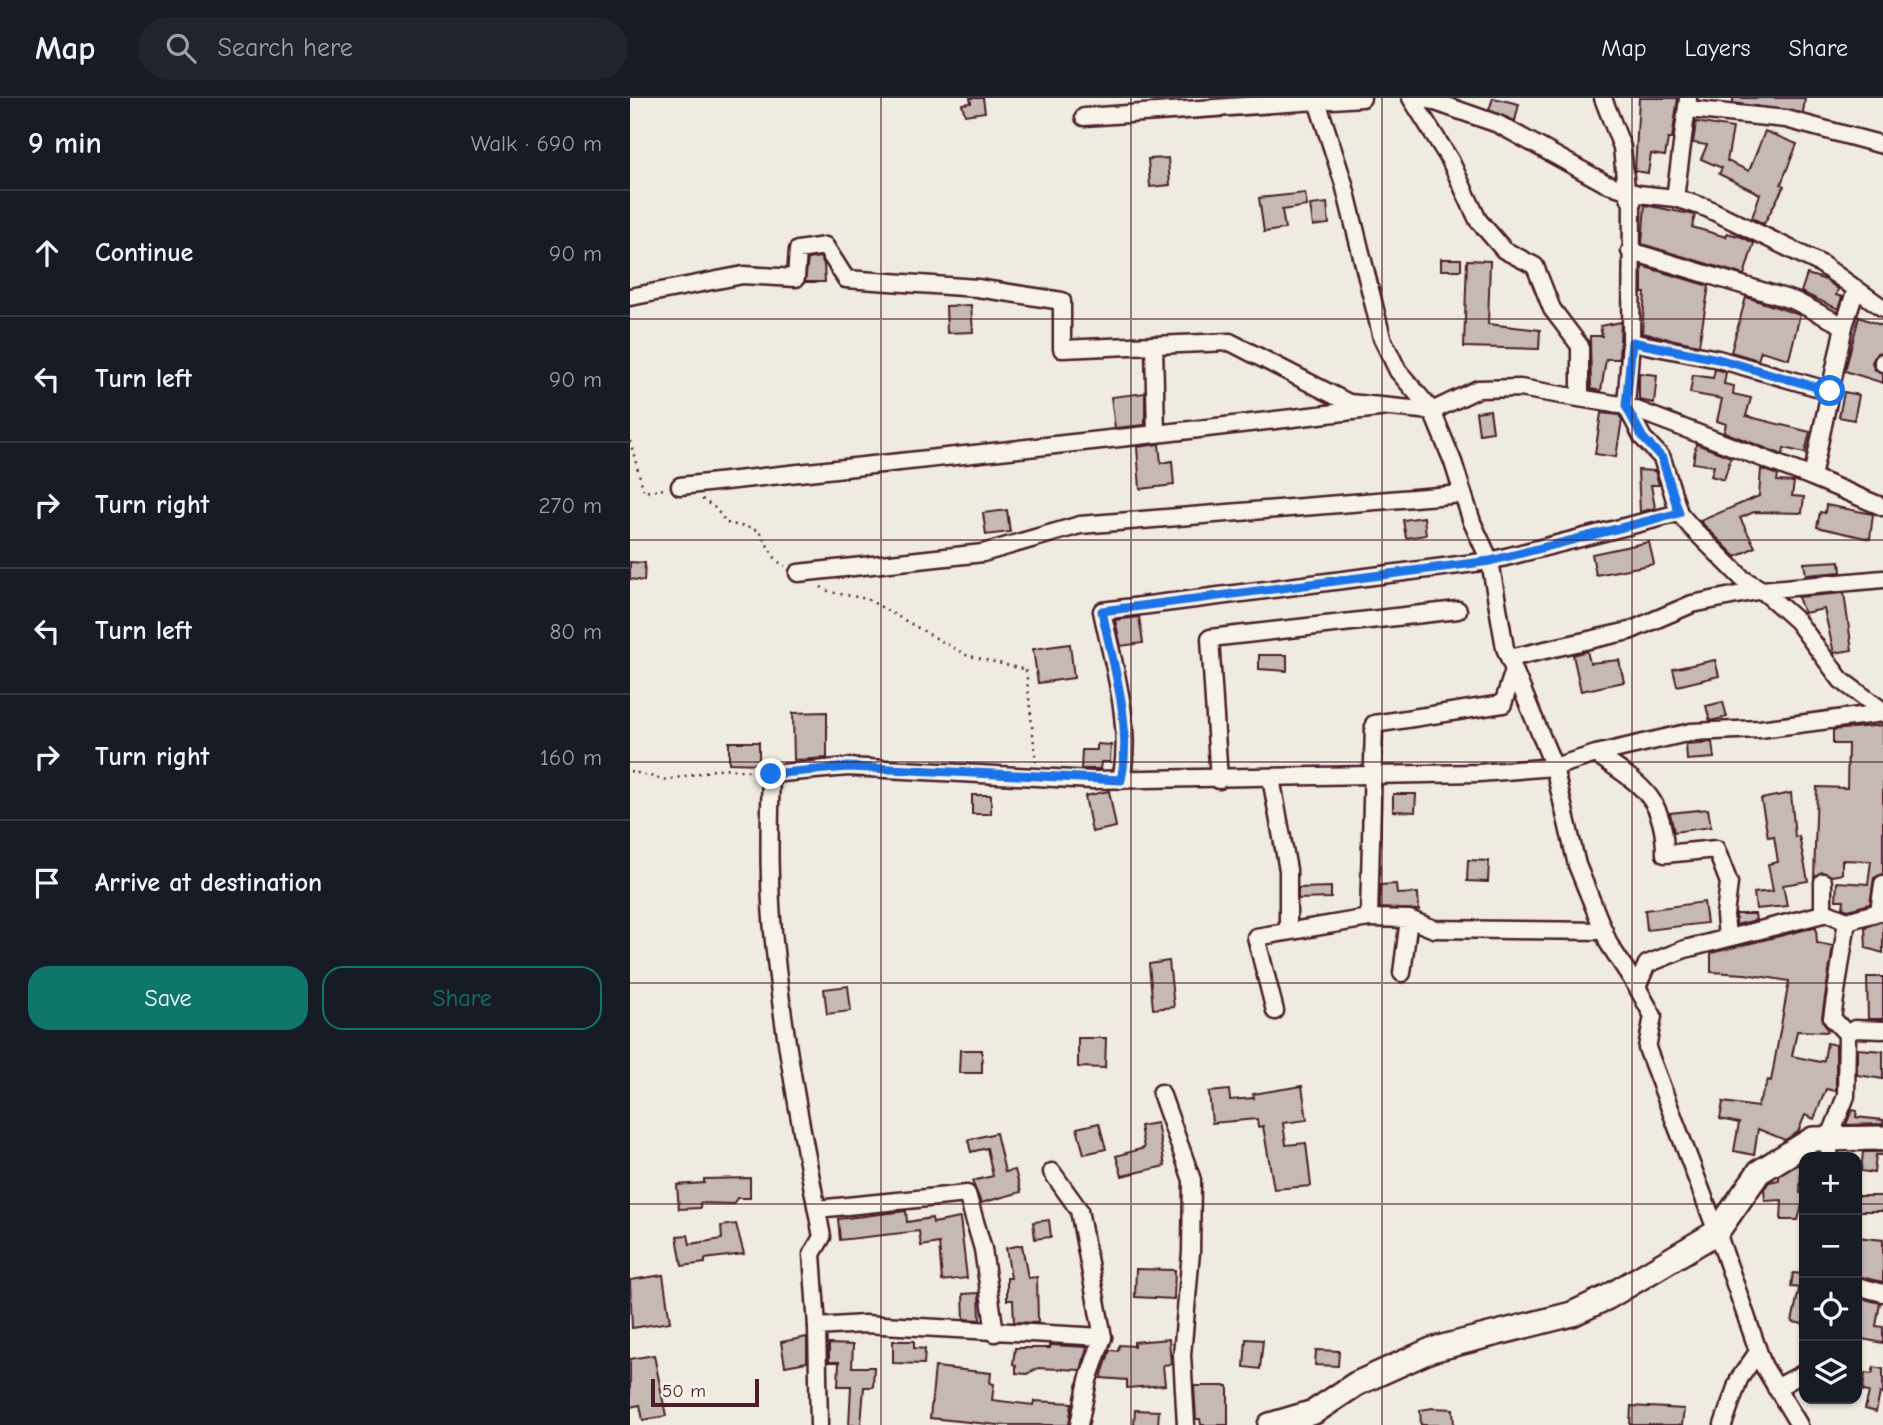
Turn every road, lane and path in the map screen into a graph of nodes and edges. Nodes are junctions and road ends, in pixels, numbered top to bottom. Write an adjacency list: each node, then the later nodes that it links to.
1 (1362, 98): 5 (street)
2 (1411, 98): 19 (street)
3 (1424, 98): 9 (street)
4 (1602, 98): 9 (street)
5 (1317, 101): 7 (street); 22 (street)
6 (1688, 103): 8 (street); 10 (street)
7 (1084, 117)
8 (1883, 145)
9 (1626, 189): 10 (street); 11 (street)
10 (1675, 198): 12 (street)
11 (1630, 251): 15 (street); 16 (street)
12 (1856, 289): 14 (street); 15 (street)
13 (630, 297): 17 (street)
14 (1883, 308)
15 (1844, 326): 18 (street)
16 (1632, 342): 18 (street); 20 (street)
17 (1154, 345): 21 (street); 23 (street)
18 (1830, 391): 25 (street)
19 (1580, 398): 20 (street); 22 (street)
20 (1626, 406): 25 (street); 29 (street)
21 (1387, 407): 22 (street); 23 (street)
22 (1433, 411): 27 (street)
23 (1156, 434): 26 (street)
24 (630, 441): 26 (path)
25 (1812, 477): 28 (street)
26 (680, 486): 31 (path)
27 (1463, 494): 30 (street); 31 (street)
28 (1883, 508)
29 (1679, 513): 30 (street); 33 (street)
30 (1490, 561): 35 (street); 44 (street)
31 (798, 573): 42 (path)
32 (1883, 579): 33 (street)
33 (1762, 590): 35 (street); 36 (street)
34 (1458, 610): 45 (street)
35 (1512, 664): 38 (street); 41 (street)
36 (1883, 712): 37 (street)
37 (1596, 754): 38 (street); 55 (street)
38 (1554, 767): 41 (street); 54 (street)
39 (630, 771): 40 (path)
40 (771, 774): 42 (street); 65 (street)
41 (1372, 775): 43 (street); 50 (street)
42 (1038, 777): 44 (street)
43 (1271, 778): 45 (street); 53 (street)
44 (1121, 780): 45 (street)
45 (1219, 780)
46 (1824, 882): 49 (street)
47 (1883, 884): 48 (street)
48 (1881, 912): 52 (street)
49 (1823, 914): 52 (street); 55 (street)
50 (1369, 918): 51 (street); 53 (street)
51 (1409, 919): 54 (street); 56 (street)
52 (1847, 921): 60 (street)
53 (1288, 931): 58 (street)
54 (1604, 931): 57 (street)
55 (1727, 937): 57 (street)
56 (1402, 973)
57 (1637, 987): 66 (street)
58 (1275, 1011)
59 (1883, 1030): 60 (street)
60 (1847, 1034): 63 (street)
61 (1161, 1094): 78 (street)
62 (1883, 1138): 63 (street)
63 (1829, 1147): 66 (street)
64 (1052, 1172): 71 (street)
65 (817, 1209): 69 (street); 70 (street)
66 (1717, 1232): 72 (street); 75 (street)
67 (1862, 1287): 68 (street)
68 (1883, 1293)
69 (817, 1327): 70 (street); 76 (street)
70 (995, 1333): 71 (street)
71 (1103, 1337): 77 (street)
72 (1758, 1352): 74 (street); 79 (street)
73 (1799, 1376): 74 (street)
74 (1776, 1388): 80 (street)
75 (1284, 1423)
76 (819, 1425)
77 (1079, 1425)
78 (1186, 1425)
79 (1723, 1425)
80 (1799, 1425)

